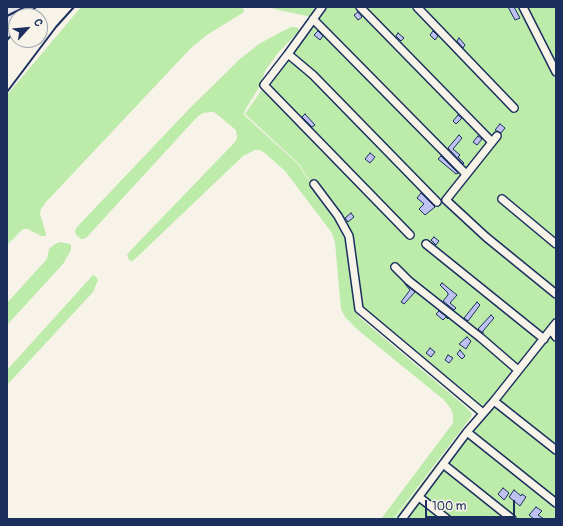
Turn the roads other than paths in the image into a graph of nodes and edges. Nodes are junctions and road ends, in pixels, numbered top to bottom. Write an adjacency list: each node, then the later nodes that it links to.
1 (322, 7): 5 (street)
2 (360, 7): 10 (street)
3 (418, 7): 8 (street)
4 (523, 7): 7 (street)
5 (313, 19): 6 (street); 11 (street)
6 (288, 54): 14 (street); 15 (street)
7 (556, 72)
8 (514, 108)
9 (497, 136): 11 (street)
10 (490, 141)
11 (466, 174): 19 (street)
12 (314, 184): 26 (street)
13 (502, 198): 17 (street)
14 (437, 202)
15 (410, 235)
16 (426, 244): 23 (street)
17 (556, 244)
18 (395, 267): 24 (street)
19 (556, 294)
20 (556, 323): 21 (street)
21 (551, 330): 22 (street); 23 (street)
22 (556, 337)
23 (544, 340): 24 (street)
24 (518, 370): 25 (street)
25 (494, 401): 26 (street); 28 (street)
26 (483, 413): 27 (street)
27 (467, 432): 29 (street); 31 (street)
28 (556, 450)
29 (443, 464): 30 (street); 34 (street)
30 (419, 496): 32 (street); 33 (street)
31 (556, 504)
32 (402, 519)
33 (447, 519)
34 (512, 519)

